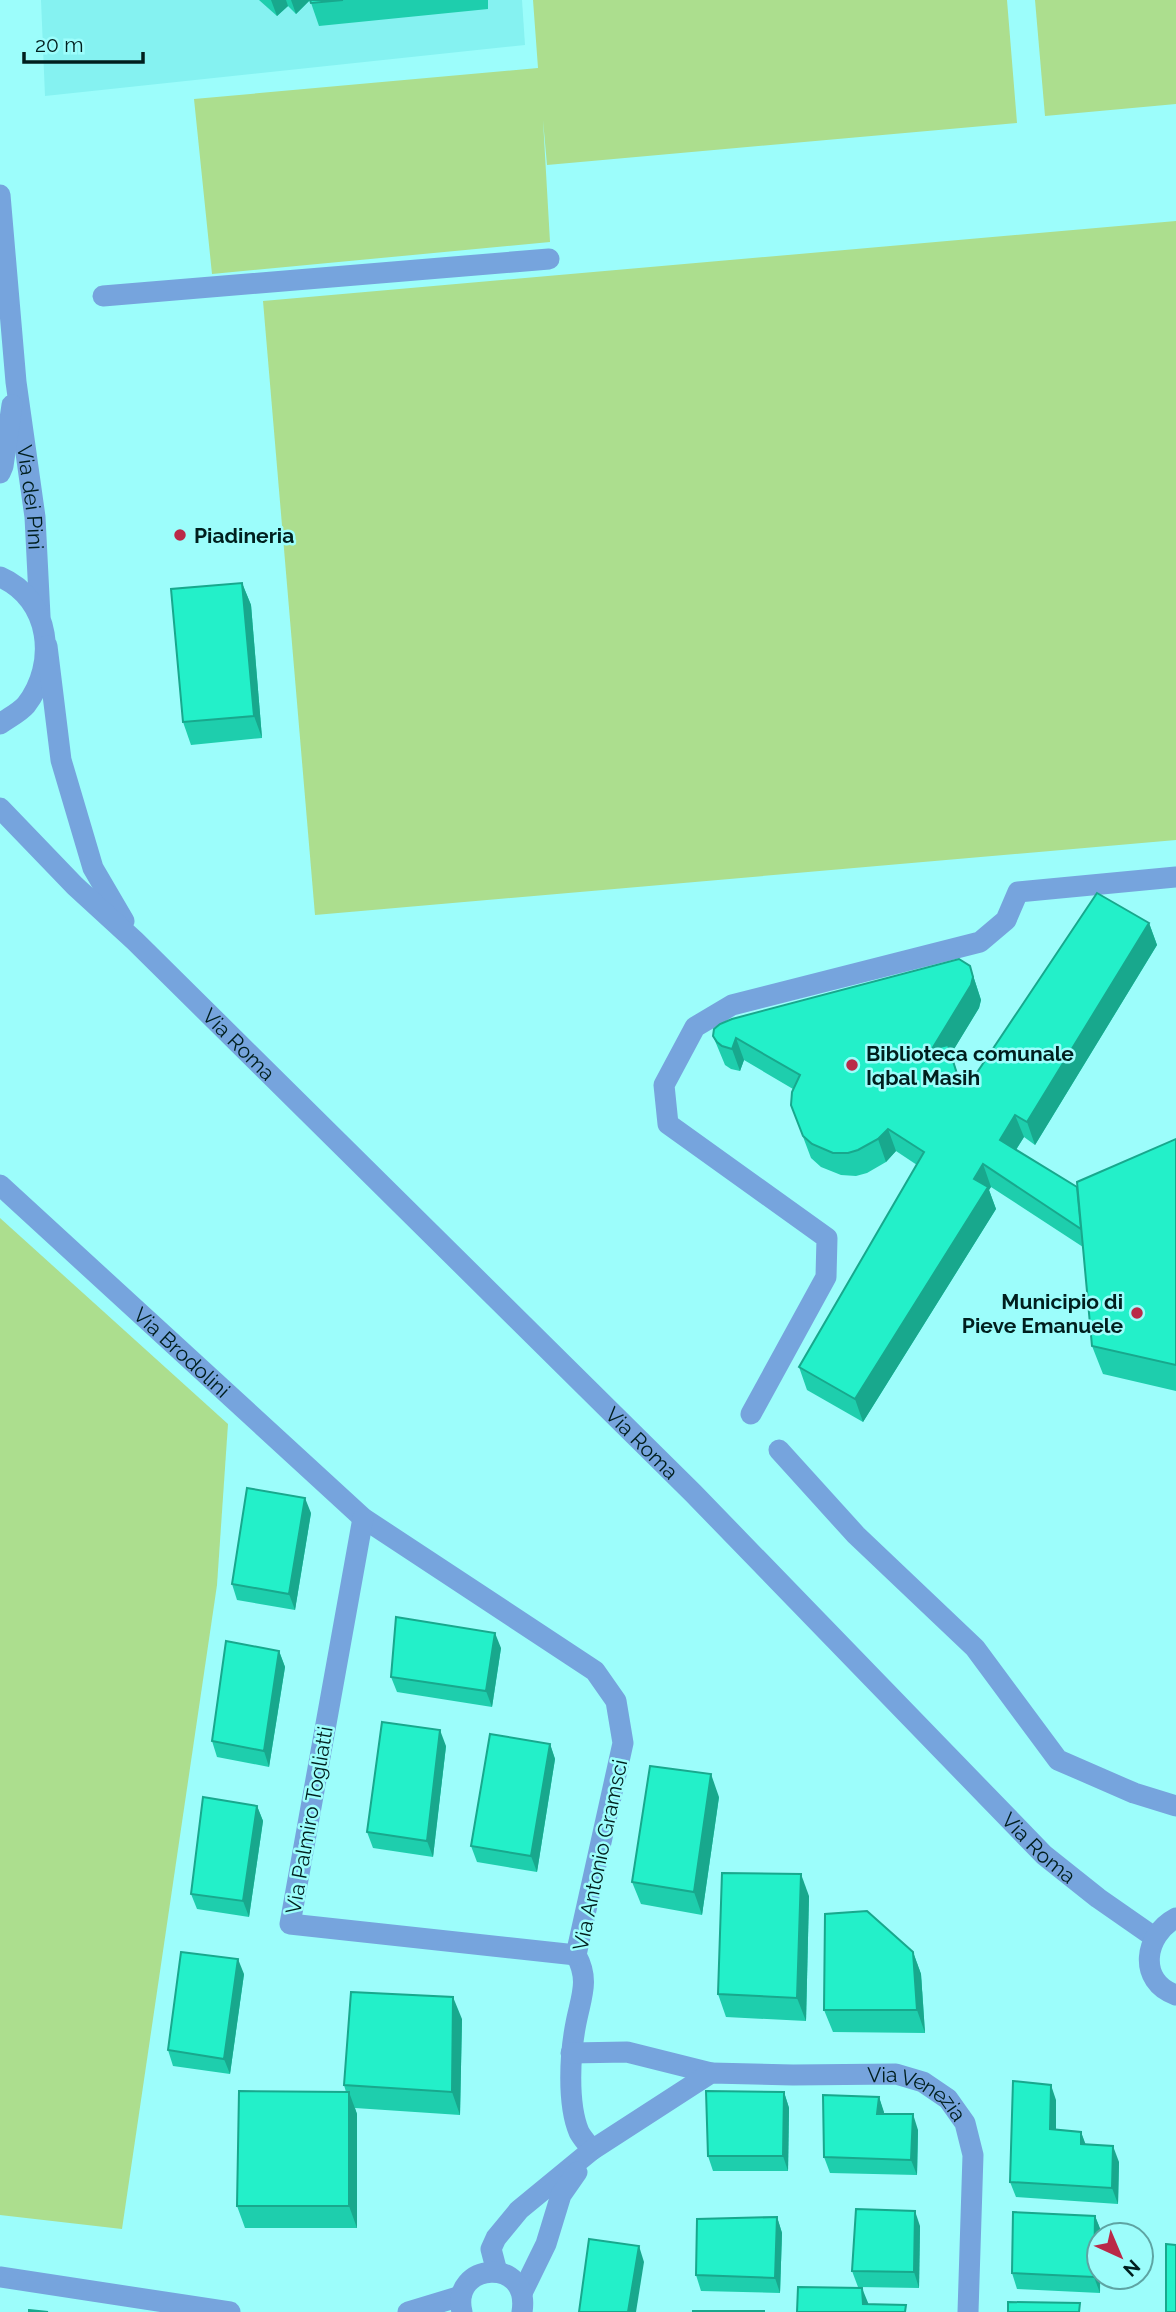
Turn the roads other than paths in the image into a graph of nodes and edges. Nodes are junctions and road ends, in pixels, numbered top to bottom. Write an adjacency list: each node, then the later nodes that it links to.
1 (0, 195): 4 (street, Via dei Pini)
2 (549, 259): 3 (street)
3 (103, 296)
4 (16, 382): 5 (street, Via dei Pini); 8 (street, Via dei Pini)
5 (3, 451): 6 (street, Via dei Pini)
6 (0, 473)
7 (0, 577): 8 (street)
8 (40, 616): 9 (street, Via dei Pini)
9 (47, 646): 10 (street); 13 (street, Via Roma)
10 (0, 724)
11 (0, 808): 13 (street, Via Roma)
12 (1176, 877): 15 (street)
13 (135, 941): 20 (street, Via Roma)
14 (0, 1185): 17 (street, Via Brodolini)
15 (751, 1414)
16 (779, 1450): 18 (street)
17 (363, 1518): 21 (street, Via Antonio Gramsci); 21 (street, Via Palmiro Togliatti)
18 (1176, 1806)
19 (1176, 1918): 20 (street)
20 (1154, 1937): 22 (street)
21 (576, 1955): 23 (street, Via Antonio Gramsci)
22 (1176, 1995)
23 (571, 2053): 24 (street, Via Venezia); 25 (street, Via Antonio Gramsci)
24 (712, 2073): 25 (street); 32 (street, Via Venezia)
25 (592, 2150): 26 (street); 28 (street)
26 (497, 2272): 28 (street); 29 (street)
27 (0, 2277): 30 (street)
28 (522, 2302)
29 (462, 2304): 31 (street)
30 (230, 2312)
31 (408, 2312)
32 (968, 2312)

